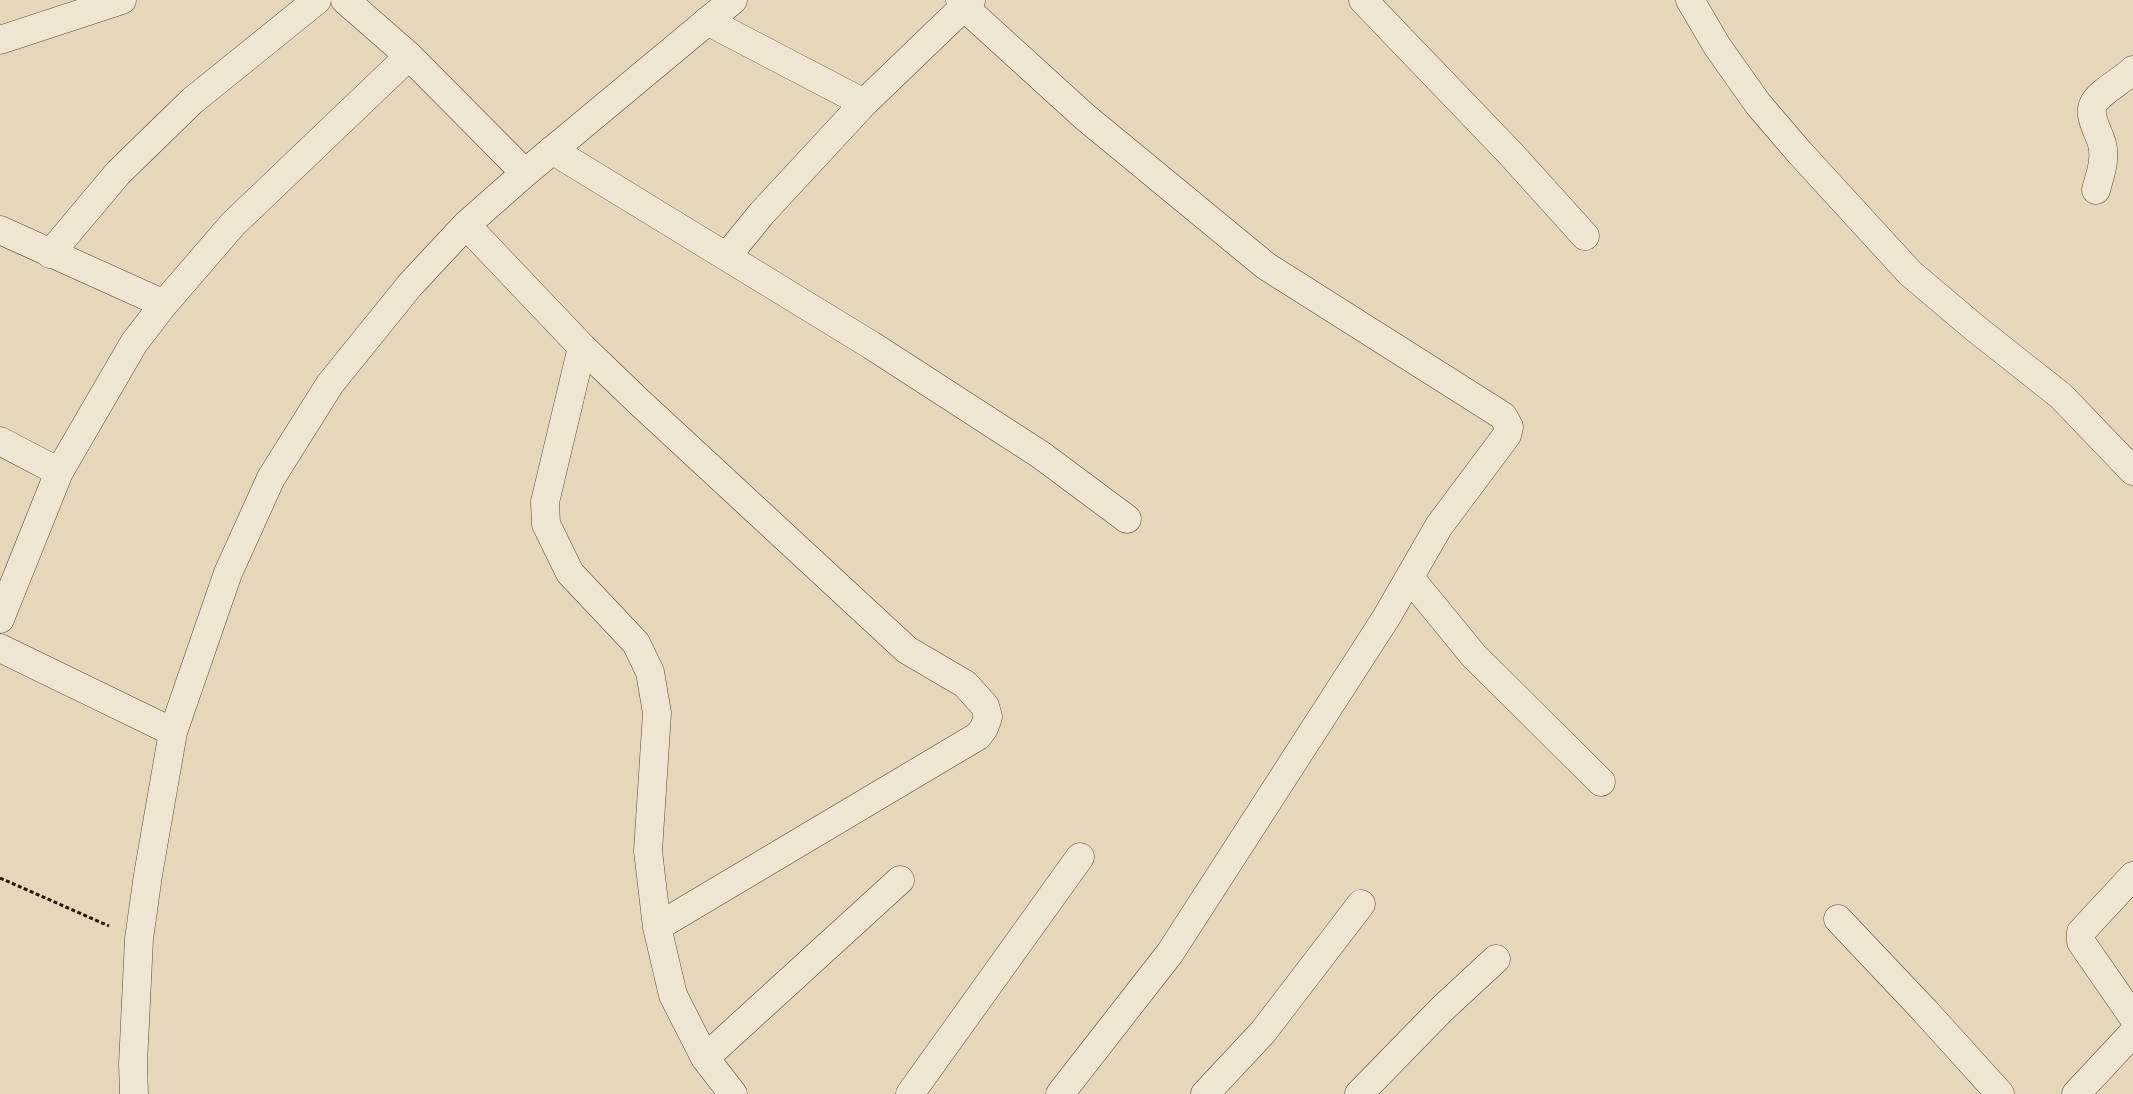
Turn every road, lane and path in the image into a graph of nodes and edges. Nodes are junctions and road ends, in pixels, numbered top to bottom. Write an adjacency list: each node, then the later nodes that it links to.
1 (122, 0): 9 (street)
2 (318, 0): 19 (street)
3 (346, 0): 10 (street)
4 (733, 0): 8 (street)
5 (1363, 0): 18 (street)
6 (1690, 0): 24 (street)
7 (965, 2): 12 (street); 27 (street)
8 (707, 21): 12 (street); 13 (street)
9 (0, 40)
10 (408, 56): 14 (street); 21 (street)
11 (2133, 70): 15 (street)
12 (864, 103): 20 (street)
13 (552, 150): 14 (street); 20 (street)
14 (525, 173): 16 (street)
15 (2096, 190)
16 (466, 226): 22 (street); 30 (street)
17 (0, 230): 19 (street)
18 (1585, 236)
19 (50, 254): 21 (street)
20 (727, 256): 26 (street)
21 (164, 304): 25 (street)
22 (582, 347): 38 (street); 38 (street)
23 (0, 442): 25 (street)
24 (2133, 471)
25 (58, 472): 28 (street)
26 (1127, 520)
27 (1410, 578): 31 (street); 47 (street)
28 (0, 619)
29 (0, 648): 30 (street)
30 (173, 732): 39 (street)
31 (1601, 782)
32 (1080, 857): 46 (street)
33 (2133, 876): 41 (street)
34 (0, 878): 39 (path)
35 (900, 880): 43 (street)
36 (1361, 904): 48 (street)
37 (1838, 919): 50 (street)
38 (656, 927): 43 (street)
39 (139, 939): 44 (street)
40 (1496, 959): 49 (street)
41 (2133, 1017)
42 (2133, 1033): 51 (street)
43 (705, 1058): 45 (street)
44 (134, 1094)
45 (734, 1094)
46 (910, 1094)
47 (1060, 1094)
48 (1205, 1094)
49 (1359, 1094)
50 (2000, 1094)
51 (2076, 1094)

